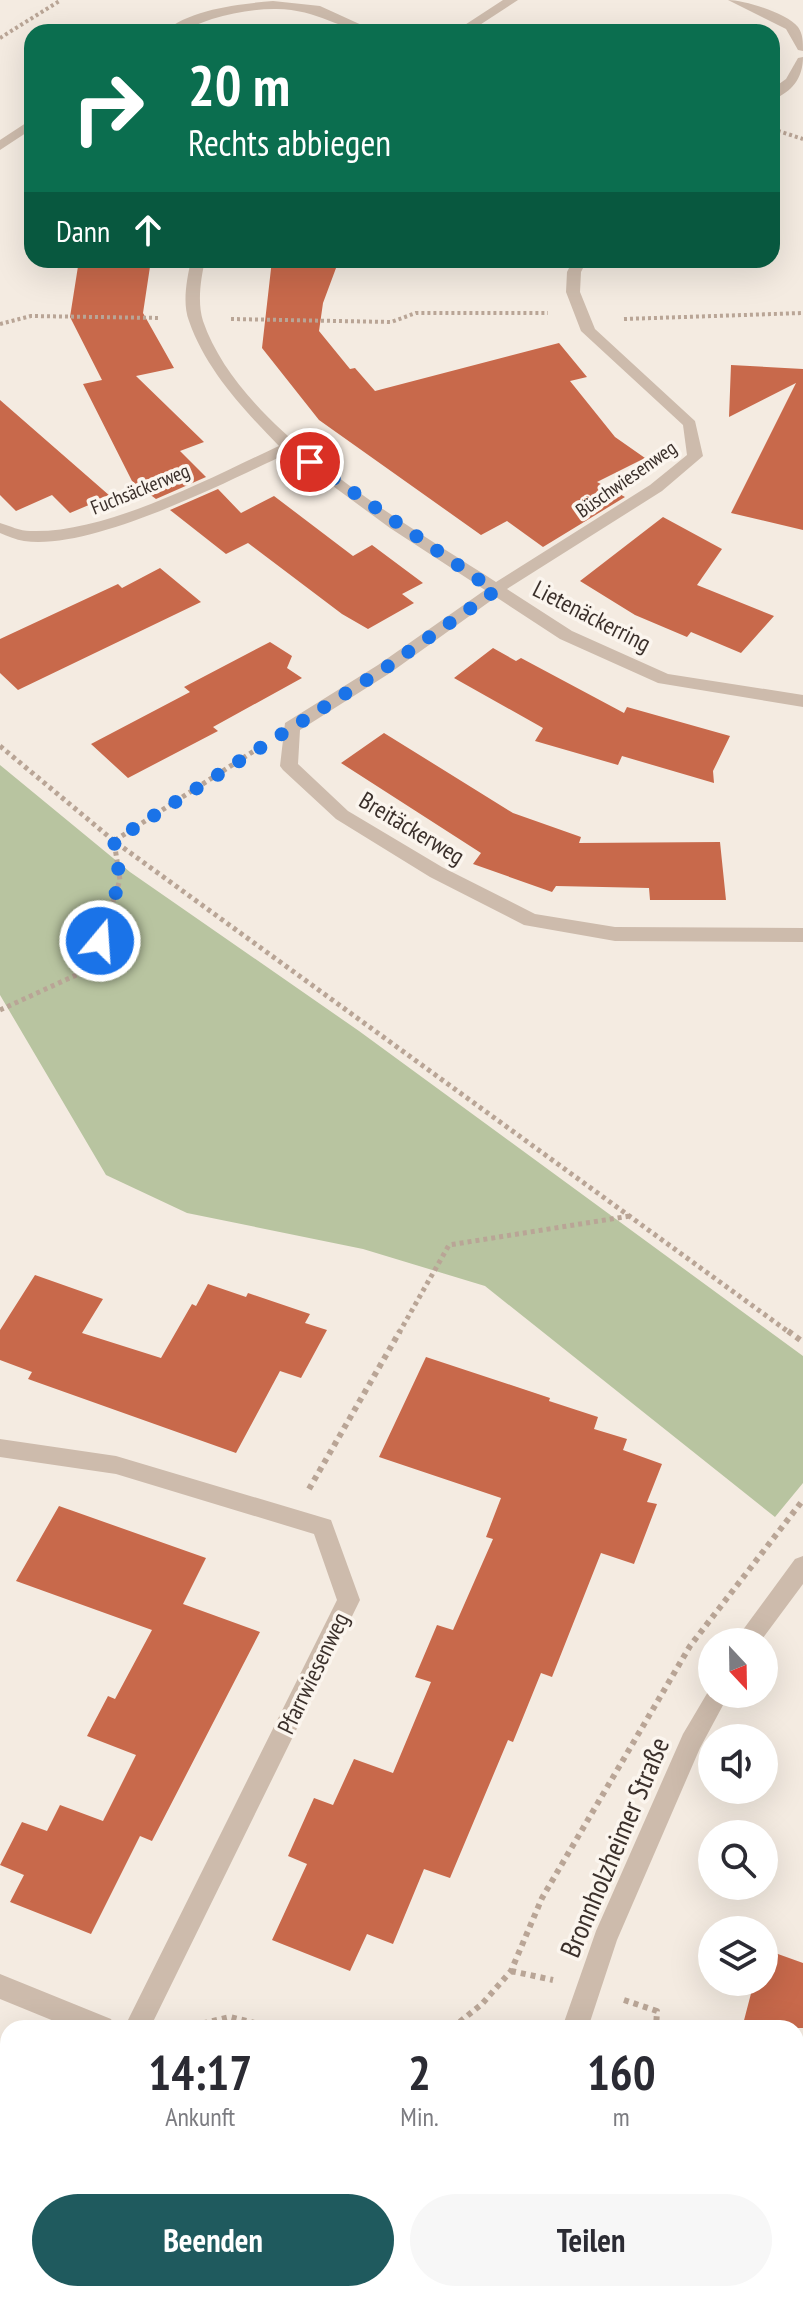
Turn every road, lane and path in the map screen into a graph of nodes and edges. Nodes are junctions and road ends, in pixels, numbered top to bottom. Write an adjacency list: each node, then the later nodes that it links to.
1 (61, 0): 7 (path)
2 (512, 0): 6 (street)
3 (734, 0): 8 (street)
4 (185, 24): 5 (street)
5 (350, 24)
6 (473, 24)
7 (0, 38)
8 (803, 47)
9 (803, 61): 10 (street)
10 (780, 90)
11 (24, 129): 14 (street)
12 (780, 132): 13 (path)
13 (803, 139)
14 (0, 146)
15 (196, 268): 19 (street, Lietenäckerring)
16 (576, 268): 18 (street)
17 (803, 313): 18 (path)
18 (583, 317): 19 (path); 23 (street, Büschwiesenweg)
19 (195, 319): 20 (path); 21 (street, Lietenäckerring)
20 (0, 324)
21 (289, 447): 22 (street, Fuchsäckerweg); 23 (street, Lietenäckerring)
22 (0, 528)
23 (495, 591): 24 (street, Lietenäckerring); 25 (street)
24 (803, 701)
25 (291, 727): 27 (path); 28 (street, Breitäckerweg)
26 (0, 746): 27 (path)
27 (114, 841): 29 (path); 30 (path)
28 (803, 935)
29 (0, 1010)
30 (630, 1216): 31 (path); 34 (path)
31 (803, 1342)
32 (0, 1448): 34 (street, Pfarrwiesenweg)
33 (803, 1500): 43 (path)
34 (292, 1518): 40 (street, Pfarrwiesenweg)
35 (803, 1566): 36 (street)
36 (756, 1628)
37 (709, 1708): 44 (street, Bronnholzheimer Straße)
38 (0, 1986): 39 (street)
39 (83, 2020)
40 (141, 2020)
41 (217, 2020): 42 (path)
42 (243, 2020)
43 (462, 2020)
44 (578, 2020)

